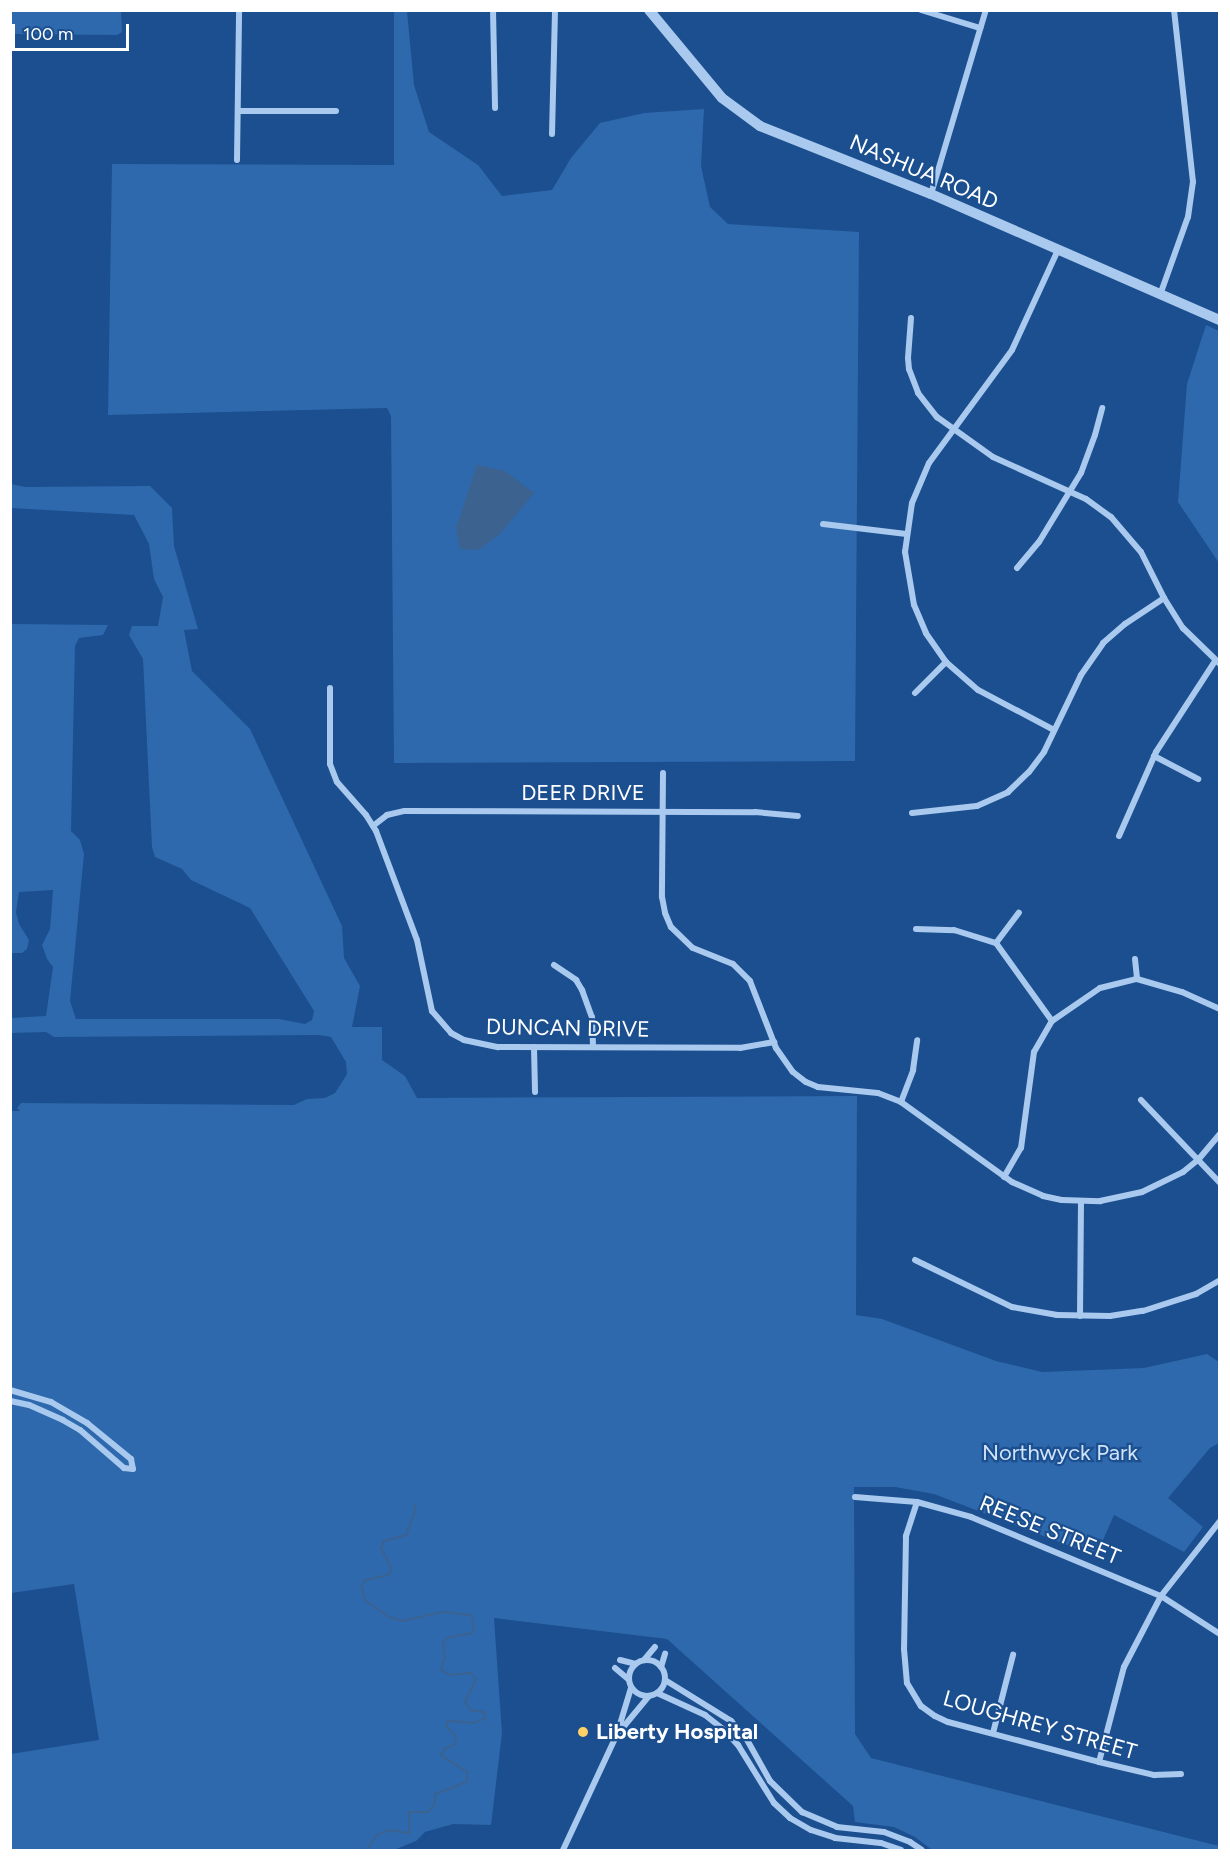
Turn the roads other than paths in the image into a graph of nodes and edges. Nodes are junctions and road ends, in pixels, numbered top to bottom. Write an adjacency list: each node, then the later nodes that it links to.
1 (239, 10): 10 (street)
2 (493, 10): 9 (street)
3 (555, 10): 12 (street)
4 (649, 10): 14 (street, NASHUA ROAD)
5 (921, 10): 8 (street)
6 (986, 10): 8 (street)
7 (1174, 10): 16 (street)
8 (980, 28): 14 (street)
9 (495, 108)
10 (238, 111): 11 (street); 13 (street)
11 (336, 111)
12 (552, 134)
13 (237, 160)
14 (931, 194): 15 (street, NASHUA ROAD)
15 (1058, 250): 16 (street, NASHUA ROAD); 20 (street)
16 (1160, 295): 18 (street, NASHUA ROAD)
17 (911, 318): 20 (street)
18 (1220, 321)
19 (1102, 408): 21 (street)
20 (952, 430): 21 (street); 23 (street)
21 (1070, 492): 24 (street); 25 (street)
22 (823, 524): 23 (street)
23 (906, 534): 26 (street)
24 (1017, 568)
25 (1164, 598): 27 (street); 30 (street)
26 (946, 662): 29 (street); 30 (street)
27 (1217, 662): 31 (street)
28 (330, 688): 37 (street, DUNCAN DRIVE)
29 (915, 693)
30 (1054, 730): 35 (street)
31 (1154, 756): 33 (street); 38 (street)
32 (663, 773): 34 (street)
33 (1198, 779)
34 (663, 812): 36 (street, DEER DRIVE); 37 (street, DEER DRIVE); 48 (street)
35 (912, 813)
36 (798, 816)
37 (373, 826): 49 (street, DUNCAN DRIVE)
38 (1119, 836)
39 (1019, 913): 41 (street)
40 (916, 929): 41 (street)
41 (996, 943): 46 (street)
42 (1135, 958): 44 (street)
43 (554, 965): 50 (street)
44 (1137, 979): 45 (street); 46 (street)
45 (1220, 1009)
46 (1052, 1020): 56 (street)
47 (917, 1040): 53 (street)
48 (774, 1042): 50 (street, DUNCAN DRIVE); 53 (street)
49 (534, 1047): 50 (street, DUNCAN DRIVE); 51 (street)
50 (593, 1047)
51 (535, 1092)
52 (1141, 1100): 55 (street)
53 (900, 1102): 56 (street)
54 (1220, 1134): 55 (street)
55 (1198, 1160): 57 (street); 58 (street)
56 (1004, 1177): 58 (street)
57 (1220, 1183)
58 (1081, 1202): 61 (street)
59 (915, 1260): 61 (street)
60 (1220, 1280): 61 (street)
61 (1080, 1316)
62 (10, 1390): 63 (street)
63 (32, 1395): 65 (street); 65 (street)
64 (10, 1401): 65 (street)
65 (29, 1405)
66 (855, 1497): 67 (street, REESE STREET)
67 (916, 1502): 69 (street, REESE STREET); 84 (street, LOUGHREY STREET)
68 (1220, 1521): 69 (street)
69 (1161, 1596): 70 (street, REESE STREET); 86 (street)
70 (1220, 1634)
71 (656, 1647): 75 (street)
72 (665, 1654): 77 (street)
73 (1013, 1655): 84 (street)
74 (620, 1660): 76 (street)
75 (644, 1660): 76 (street); 77 (street)
76 (636, 1664): 79 (street)
77 (661, 1667): 80 (street)
78 (615, 1668): 79 (street)
79 (628, 1680): 81 (street)
80 (665, 1680): 82 (street); 90 (street)
81 (631, 1688): 83 (street); 85 (street)
82 (657, 1693): 83 (street); 89 (street)
83 (649, 1696): 85 (street)
84 (993, 1733): 86 (street, LOUGHREY STREET)
85 (617, 1734): 88 (street)
86 (1100, 1762): 87 (street, LOUGHREY STREET)
87 (1181, 1774)
88 (563, 1851)
89 (901, 1851)
90 (922, 1851)

